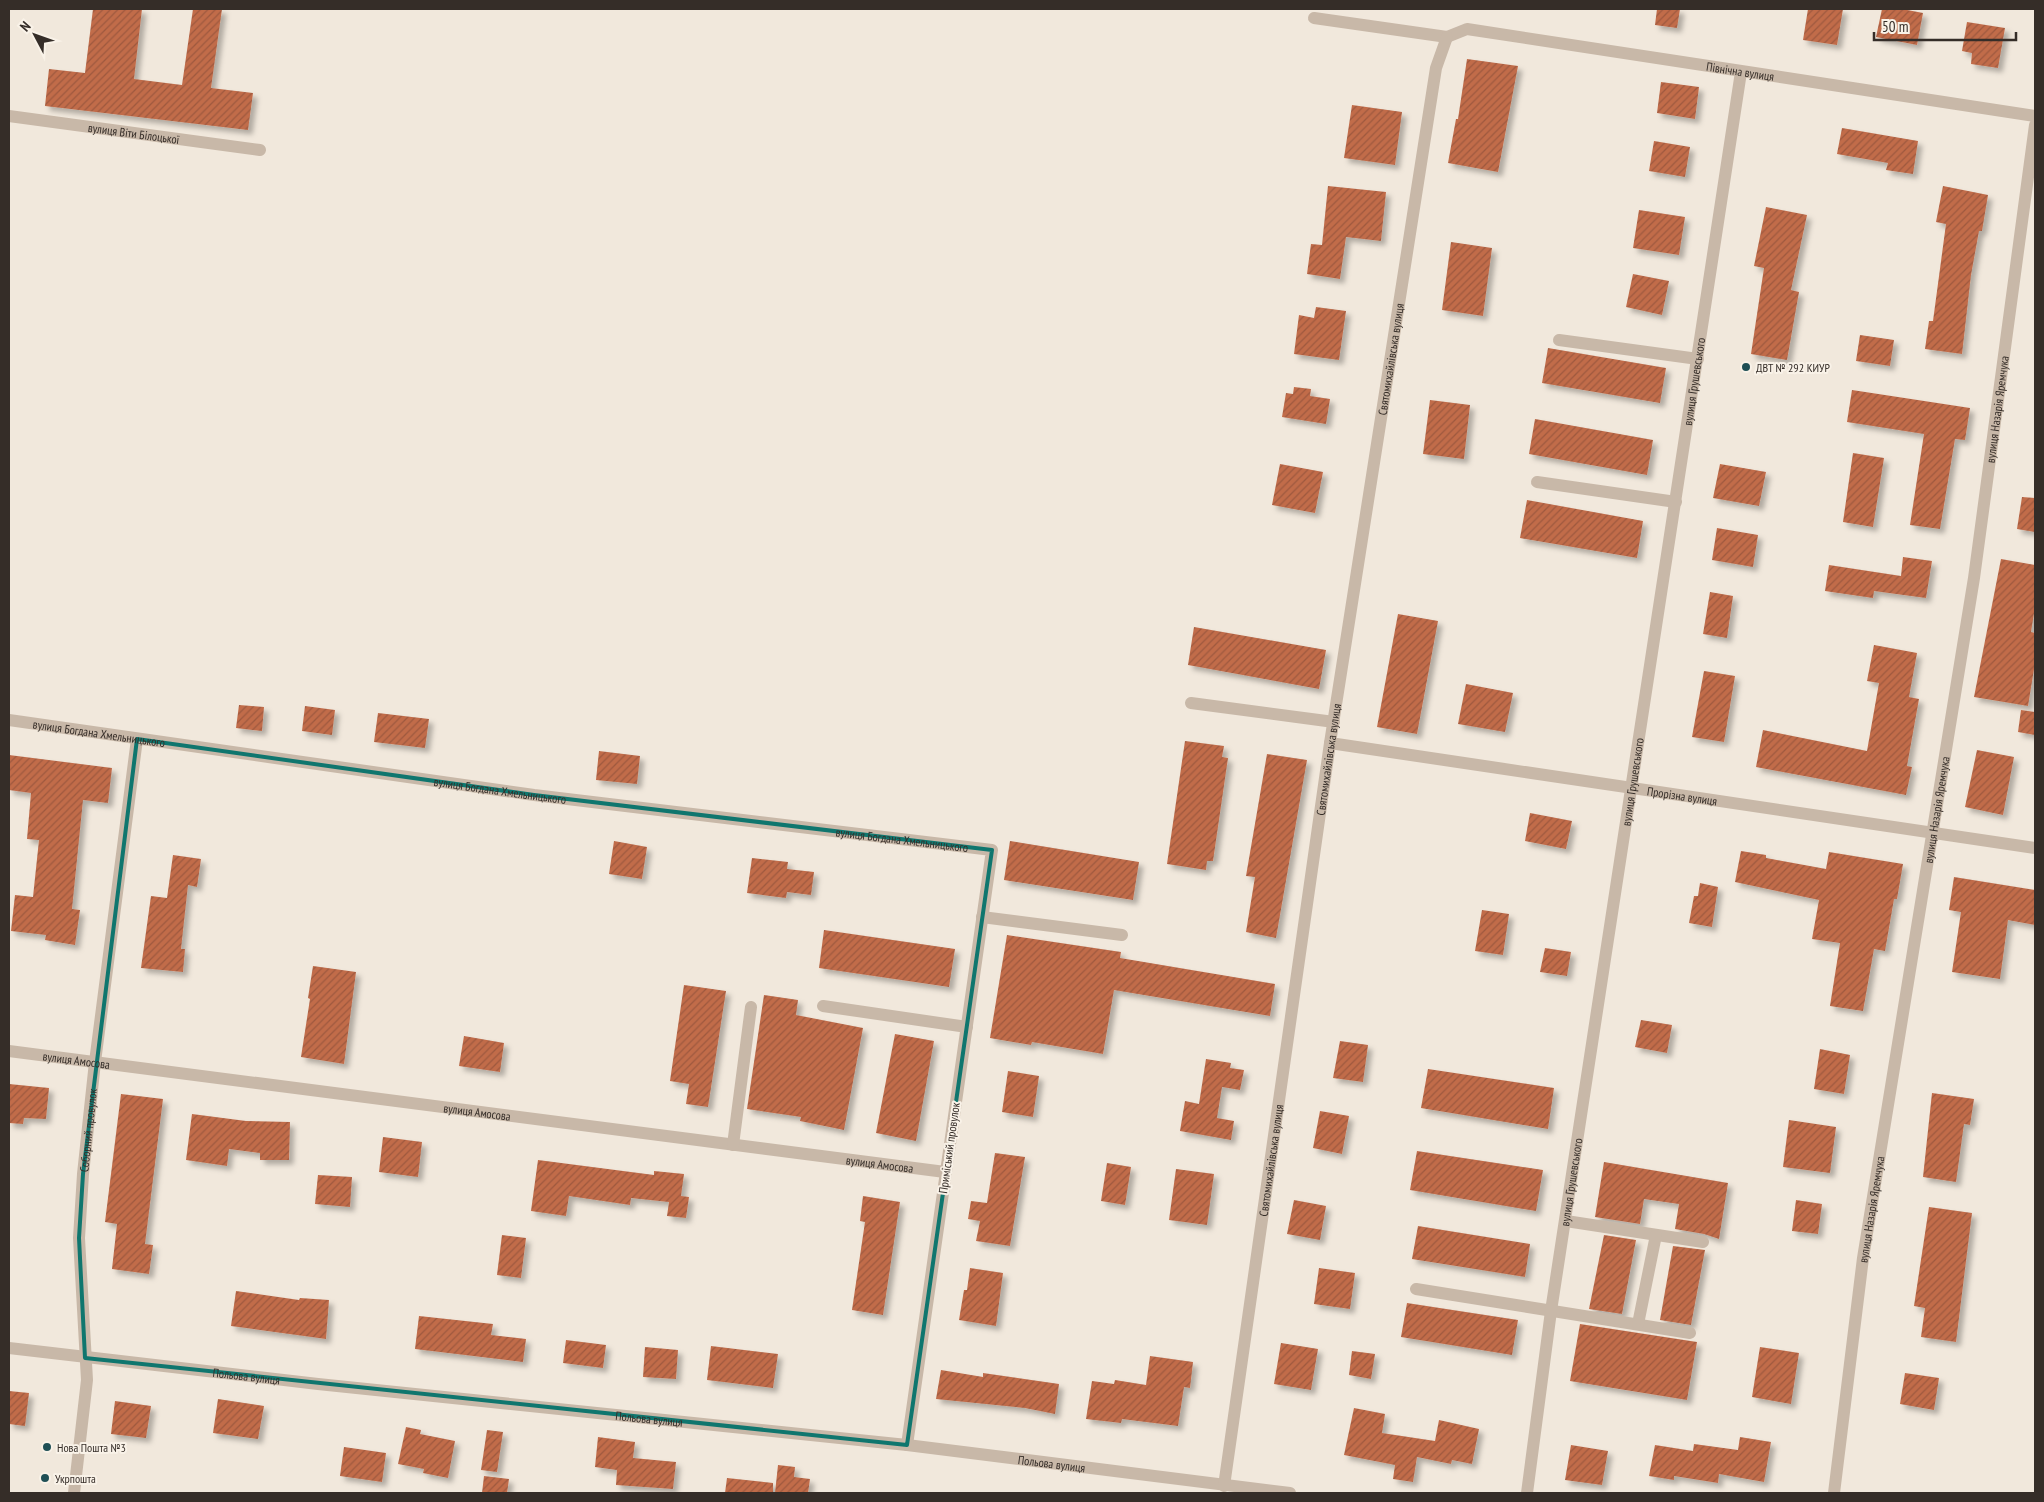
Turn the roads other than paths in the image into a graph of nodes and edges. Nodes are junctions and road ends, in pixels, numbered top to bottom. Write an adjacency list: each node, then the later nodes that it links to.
1 (1314, 18): 2 (street)
2 (1447, 37): 3 (street, Північна вулиця); 14 (street, Святомихайлівська вулиця)
3 (1741, 72): 5 (street, Північна вулиця); 9 (street, вулиця Грушевського)
4 (9, 116): 7 (street, вулиця Віти Білоцької)
5 (2035, 116)
6 (2035, 125): 18 (street, вулиця Назарія Яремчука)
7 (260, 150)
8 (1559, 340): 9 (street)
9 (1698, 360): 11 (street, вулиця Грушевського)
10 (1537, 482): 11 (street)
11 (1676, 502): 17 (street, вулиця Грушевського)
12 (1191, 703): 14 (street)
13 (9, 720): 15 (street, вулиця Богдана Хмельницького)
14 (1334, 722): 16 (street, Святомихайлівська вулиця)
15 (137, 739): 20 (street, вулиця Богдана Хмельницького); 27 (street, Соборний провулок)
16 (1330, 743): 17 (street, Прорізна вулиця); 40 (street, Святомихайлівська вулиця)
17 (1633, 788): 18 (street, Прорізна вулиця); 30 (street, вулиця Грушевського)
18 (1932, 833): 19 (street, Прорізна вулиця); 44 (street, вулиця Назарія Яремчука)
19 (2035, 848)
20 (992, 850): 21 (street, Приміський провулок)
21 (982, 917): 22 (street); 25 (street, Приміський провулок)
22 (1122, 936)
23 (822, 1006): 25 (street)
24 (751, 1007): 28 (street)
25 (966, 1027): 29 (street, Приміський провулок)
26 (9, 1051): 27 (street, вулиця Амосова)
27 (95, 1062): 28 (street, вулиця Амосова); 38 (street, Соборний провулок)
28 (733, 1145): 29 (street, вулиця Амосова)
29 (945, 1172): 39 (street, Приміський провулок)
30 (1566, 1221): 31 (street); 34 (street, вулиця Грушевського)
31 (1656, 1235): 32 (street); 35 (street)
32 (1703, 1242)
33 (1416, 1289): 34 (street)
34 (1551, 1311): 35 (street); 43 (street, вулиця Грушевського)
35 (1638, 1324): 36 (street)
36 (1690, 1333)
37 (9, 1348): 38 (street, Польова вулиця)
38 (85, 1358): 39 (street, Польова вулиця); 41 (street, Соборний провулок)
39 (908, 1446): 40 (street, Польова вулиця)
40 (1224, 1486): 42 (street, Польова вулиця)
41 (74, 1493)
42 (1290, 1493)
43 (1527, 1493)
44 (1834, 1493)

